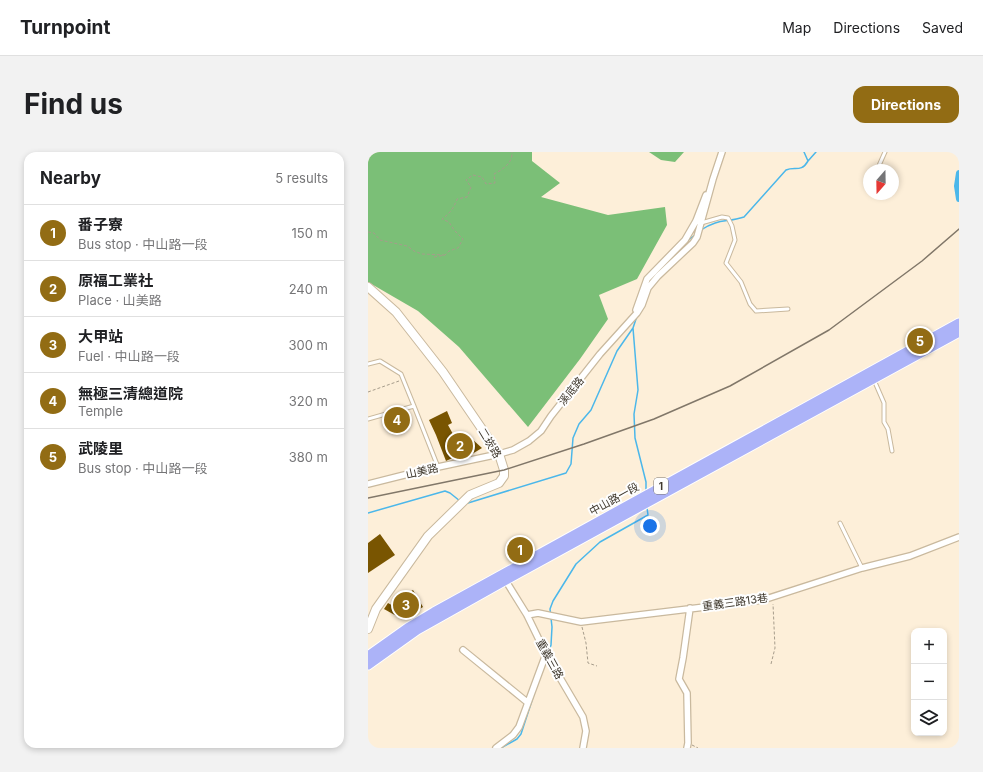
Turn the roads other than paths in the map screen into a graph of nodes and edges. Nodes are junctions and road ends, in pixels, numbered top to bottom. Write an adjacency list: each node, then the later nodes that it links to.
1 (722, 152): 4 (street, 溪底路)
2 (884, 152): 3 (lane)
3 (879, 164)
4 (713, 179): 5 (street, 溪底路); 8 (street, 溪底路)
5 (701, 225): 7 (lane); 8 (street, 溪底路)
6 (368, 287): 17 (street, 二崁路)
7 (788, 309)
8 (635, 314): 17 (street, 溪底路)
9 (959, 323): 13 (main road, 中山路一段 / 1)
10 (959, 332): 12 (main road, 中山路一段 / 1)
11 (368, 364): 14 (lane)
12 (873, 380): 13 (main road, 中山路一段 / 1); 16 (lane)
13 (845, 391): 23 (main road, 中山路一段 / 1)
14 (414, 406): 15 (lane); 18 (lane)
15 (368, 419)
16 (892, 451)
17 (499, 454): 18 (street, 山美路); 26 (street, 二崁路)
18 (438, 467): 19 (street, 山美路)
19 (368, 484)
20 (840, 523): 22 (lane)
21 (959, 537): 22 (street, 重義三路13巷)
22 (862, 568): 24 (street, 重義三路13巷)
23 (504, 577): 25 (street, 重義三路); 29 (main road, 中山路一段 / 1)
24 (690, 608): 25 (street, 重義三路13巷); 33 (street)
25 (527, 615): 28 (street, 重義三路)
26 (368, 629)
27 (463, 650): 30 (street)
28 (546, 654): 30 (street); 32 (street, 重義三路)
29 (369, 659)
30 (527, 702): 31 (street)
31 (496, 748)
32 (582, 748)
33 (687, 748)

